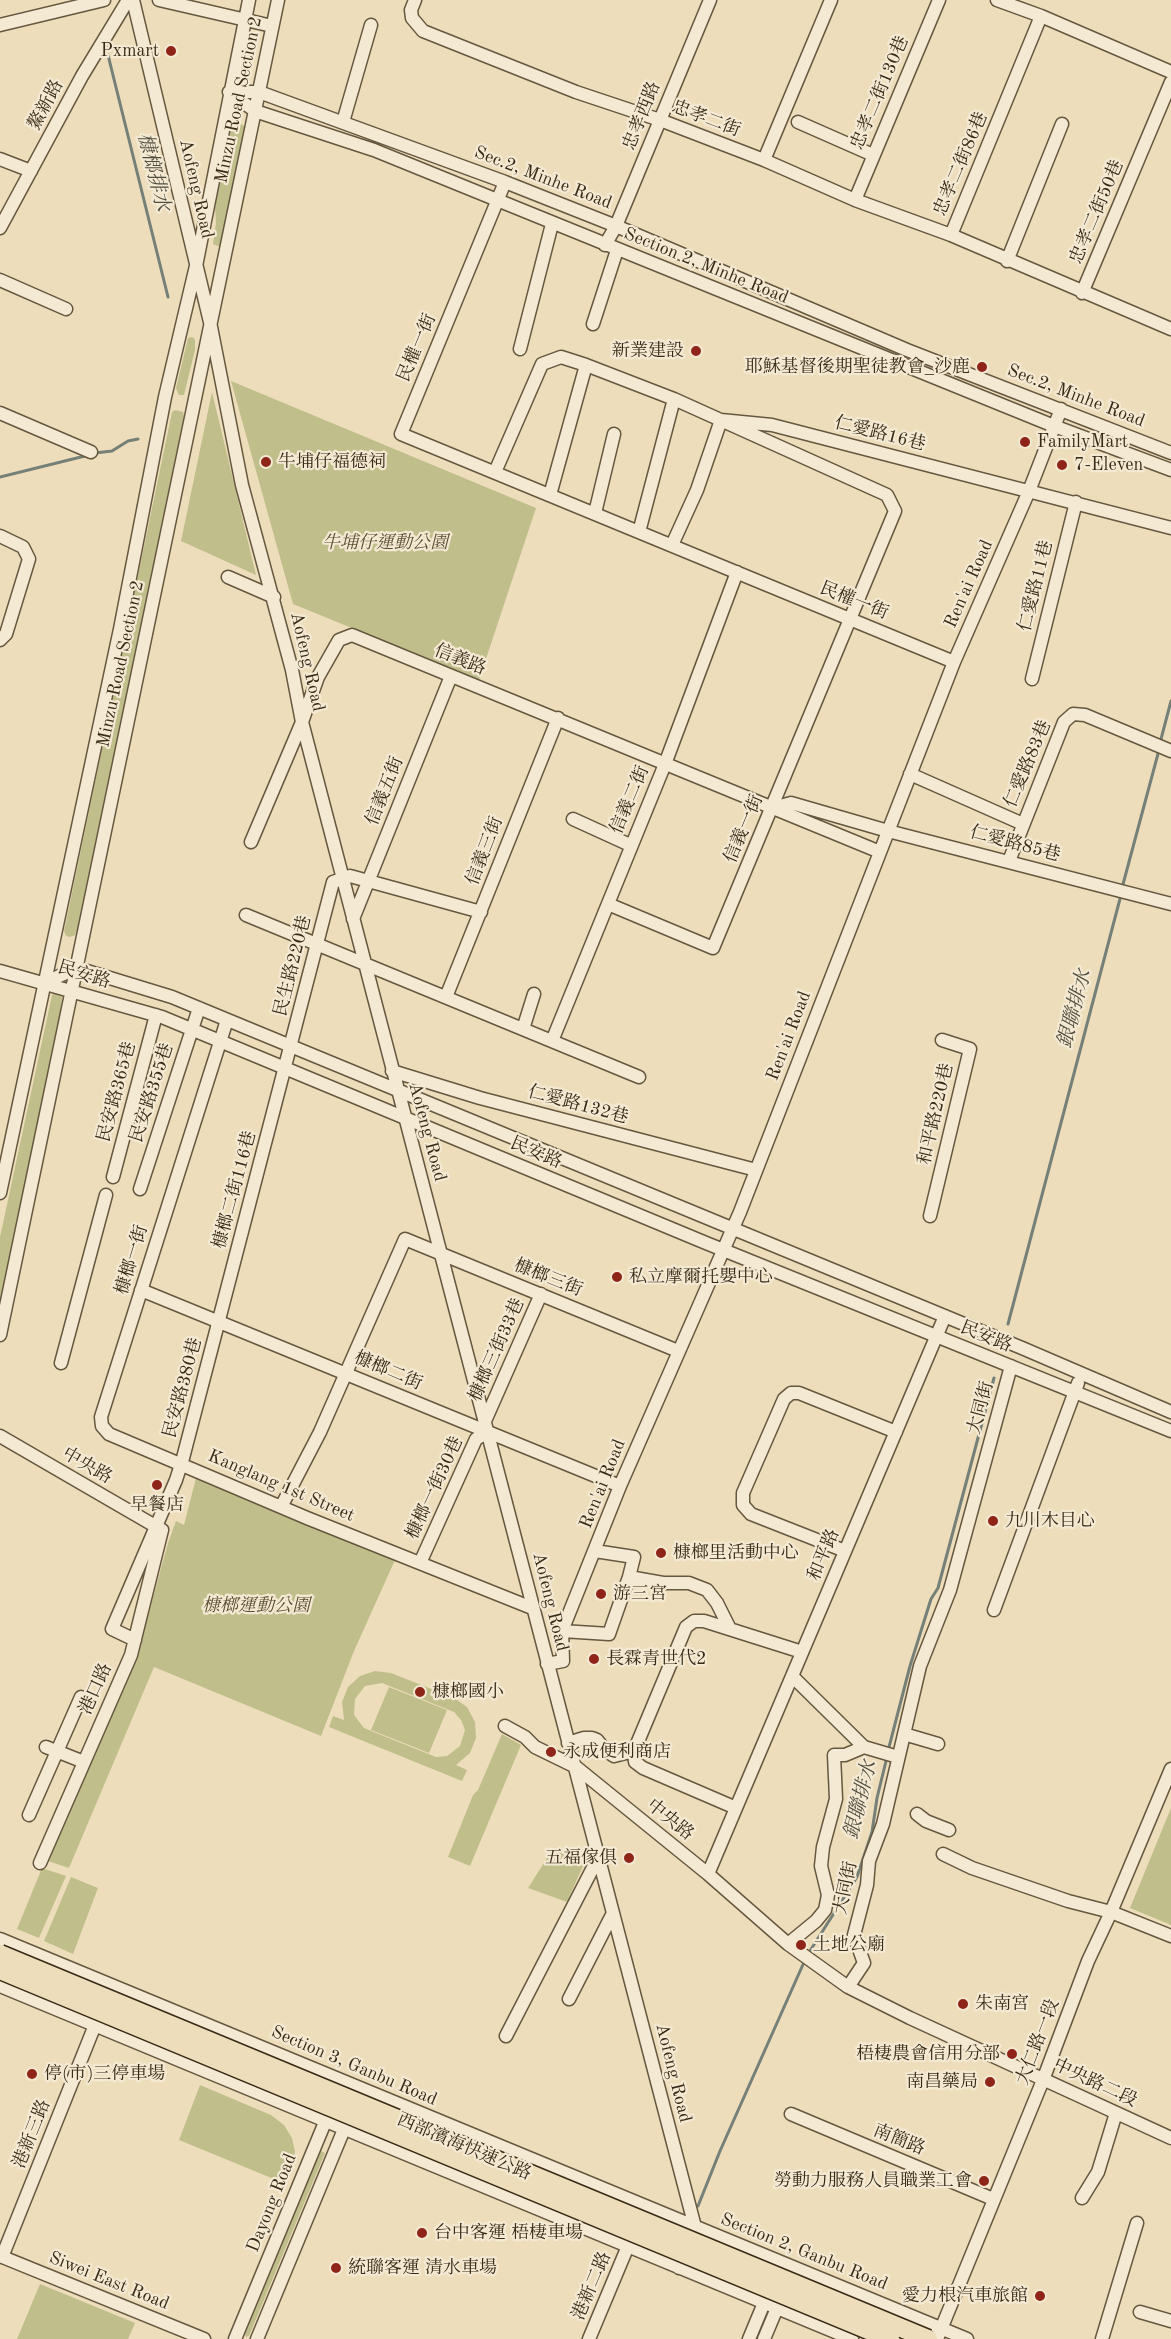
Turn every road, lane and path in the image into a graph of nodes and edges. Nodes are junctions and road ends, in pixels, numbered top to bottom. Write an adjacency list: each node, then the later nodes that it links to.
1 (104, 0): 14 (street)
2 (128, 0): 29 (street, 鰲新路)
3 (133, 0): 39 (street, Aofeng Road)
4 (159, 0): 13 (street)
5 (249, 0): 13 (street, Minzu Road Section 2)
6 (278, 0): 16 (street, Minzu Road Section 2)
7 (415, 0): 22 (street, 忠孝二街)
8 (710, 0): 22 (street, 忠孝西路)
9 (831, 0): 28 (street)
10 (939, 0): 26 (street, 忠孝二街130巷)
11 (997, 0): 12 (street)
12 (1041, 16): 17 (street); 36 (street, 忠孝二街86巷)
13 (245, 20): 16 (street); 19 (street, Minzu Road Section 2)
14 (0, 25)
15 (371, 25): 23 (street)
16 (272, 26): 20 (street, Minzu Road Section 2)
17 (1171, 72)
18 (1171, 82): 41 (street, 忠孝二街50巷)
19 (229, 92): 20 (street, Sec.2, Minhe Road); 21 (street, Section 2, Minhe Road); 39 (street, Minzu Road Section 2)
20 (259, 92): 21 (street, Minzu Road Section 2); 23 (street, Sec.2, Minhe Road)
21 (255, 111): 32 (street, Section 2, Minhe Road); 43 (street, Minzu Road Section 2)
22 (660, 120): 28 (street, 忠孝二街); 34 (street, 忠孝西路)
23 (343, 122): 30 (street, Sec.2, Minhe Road)
24 (798, 122): 26 (street)
25 (1062, 124): 38 (street)
26 (873, 156): 31 (street, 忠孝二街130巷)
27 (0, 159): 29 (street)
28 (764, 160): 31 (street, 忠孝二街)
29 (31, 171): 35 (street, 鰲新路)
30 (505, 182): 32 (street, 民權一街); 34 (street, Sec.2, Minhe Road)
31 (855, 200): 36 (street, 忠孝二街)
32 (497, 202): 33 (street, Section 2, Minhe Road); 57 (street, 民權一街)
33 (552, 224): 37 (street, Section 2, Minhe Road); 46 (street)
34 (615, 226): 37 (street, 忠孝西路); 49 (street, Sec.2, Minhe Road)
35 (0, 228)
36 (951, 236): 38 (street, 忠孝二街)
37 (611, 248): 44 (street, 忠孝西路); 52 (street, Section 2, Minhe Road)
38 (1007, 261): 41 (street, 忠孝二街)
39 (195, 266): 43 (street, Aofeng Road); 98 (street, Minzu Road Section 2)
40 (0, 280): 42 (street)
41 (1082, 293): 45 (street, 忠孝二街)
42 (66, 309)
43 (210, 322): 68 (street, Aofeng Road); 96 (street, Minzu Road Section 2)
44 (593, 324)
45 (1171, 329)
46 (520, 349)
47 (586, 365): 48 (street); 57 (street); 59 (street)
48 (674, 399): 51 (street); 63 (street)
49 (1061, 409): 52 (street, Ren'ai Road); 55 (street, Sec.2, Minhe Road)
50 (0, 413): 54 (street)
51 (721, 420): 58 (street, 仁愛路16巷); 65 (street); 69 (street, 信義一街)
52 (1054, 426): 56 (street, Section 2, Minhe Road); 58 (street, Ren'ai Road)
53 (614, 434): 61 (street)
54 (91, 452)
55 (1171, 453): 56 (street)
56 (1168, 469)
57 (495, 472): 59 (street, 民權一街)
58 (1029, 491): 60 (street); 71 (street, Ren'ai Road)
59 (550, 495): 61 (street, 民權一街)
60 (1076, 502): 62 (street); 73 (street, 仁愛路11巷)
61 (595, 513): 63 (street, 民權一街)
62 (1171, 528)
63 (639, 532): 65 (street, 民權一街)
64 (0, 536): 70 (street)
65 (672, 545): 66 (street, 民權一街)
66 (737, 572): 69 (street, 民權一街); 77 (street, 信義二街)
67 (228, 577): 68 (street)
68 (274, 597): 75 (street, Aofeng Road)
69 (851, 619): 71 (street, 民權一街); 79 (street, 信義一街)
70 (0, 640)
71 (954, 662): 78 (street, Ren'ai Road)
72 (451, 676): 74 (street, 信義路); 75 (street, 信義路); 88 (street, 信義五街)
73 (1032, 679)
74 (558, 718): 77 (street, 信義路); 91 (street, 信義三街)
75 (302, 722): 83 (street, 信義路); 87 (street, Aofeng Road)
76 (1163, 748): 81 (street, 仁愛路83巷)
77 (665, 764): 79 (street, 信義路); 84 (street, 信義二街)
78 (910, 774): 81 (street); 82 (street, Ren'ai Road)
79 (773, 808): 82 (street, 信義路); 85 (street, 信義路); 89 (street, 信義一街)
80 (573, 819): 84 (street)
81 (1023, 824): 86 (street, 仁愛路83巷)
82 (888, 831): 85 (street, Ren'ai Road); 86 (street, 仁愛路85巷)
83 (251, 842)
84 (630, 845): 89 (street, 信義二街)
85 (880, 852): 116 (street, Ren'ai Road)
86 (1009, 861): 90 (street, 仁愛路85巷)
87 (342, 879): 88 (street); 93 (street, Aofeng Road); 94 (street, 民生路220巷)
88 (368, 881): 91 (street); 93 (street, 信義五街)
89 (608, 903): 109 (street, 信義二街)
90 (1171, 904)
91 (481, 912): 101 (street, 信義三街)
92 (246, 915): 94 (street)
93 (353, 919): 95 (street, Aofeng Road)
94 (317, 944): 95 (street); 110 (street, 民生路220巷)
95 (364, 964): 101 (street); 112 (street, Aofeng Road)
96 (77, 968): 98 (street, 民安路); 99 (street, Minzu Road Section 2); 102 (street, 民安路)
97 (0, 971): 98 (street)
98 (44, 983): 99 (street, 民安路); 119 (street, Minzu Road Section 2)
99 (73, 990): 103 (street, 民安路); 129 (street, Minzu Road Section 2)
100 (534, 994): 106 (street)
101 (446, 997): 106 (street)
102 (199, 1008): 104 (street, 民安路); 105 (street, 民安路355巷)
103 (156, 1015): 105 (street, 民安路); 117 (street, 民安路365巷)
104 (227, 1020): 108 (street, 槺榔一街); 110 (street, 民安路)
105 (192, 1029): 108 (street, 民安路); 118 (street, 民安路355巷)
106 (523, 1029): 109 (street)
107 (942, 1040): 121 (street, 和平路220巷)
108 (220, 1041): 111 (street, 民安路); 125 (street, 槺榔一街)
109 (552, 1041): 113 (street)
110 (291, 1046): 111 (street, 民生路220巷); 114 (street, 民安路)
111 (285, 1068): 115 (street, 民安路); 128 (street, 槺榔二街116巷)
112 (392, 1071): 114 (street, Aofeng Road); 116 (street, 仁愛路132巷)
113 (639, 1077)
114 (397, 1090): 115 (street, Aofeng Road); 122 (street, 民安路)
115 (405, 1118): 123 (street, 民安路); 124 (street, Aofeng Road)
116 (756, 1170): 122 (street, Ren'ai Road)
117 (112, 1177)
118 (140, 1189)
119 (0, 1193)
120 (106, 1195): 132 (street)
121 (930, 1216)
122 (732, 1229): 123 (street, Ren'ai Road); 127 (street, 民安路)
123 (723, 1250): 130 (street, 民安路); 131 (street, Ren'ai Road)
124 (441, 1254): 126 (street, 槺榔三街); 134 (street, 槺榔三街); 138 (street, Aofeng Road)
125 (141, 1290): 128 (street, 槺榔二街); 142 (street, 槺榔一街)
126 (541, 1294): 131 (street, 槺榔三街); 138 (street, 槺榔三街33巷)
127 (945, 1316): 130 (street, 和平路); 135 (street, 民安路)
128 (219, 1322): 134 (street, 槺榔二街); 142 (street, 民安路380巷)
129 (0, 1335)
130 (937, 1336): 133 (street, 民安路); 140 (street, 和平路)
131 (678, 1351): 143 (street, Ren'ai Road)
132 (61, 1364)
133 (1011, 1366): 136 (street, 民安路); 160 (street, 大同街)
134 (345, 1373): 138 (street, 槺榔二街); 144 (street)
135 (1082, 1374): 136 (street); 137 (street, 民安路)
136 (1075, 1391): 139 (street, 民安路); 151 (street)
137 (1171, 1412)
138 (487, 1426): 143 (street, 槺榔二街); 148 (street, 槺榔一街30巷); 150 (street, Aofeng Road)
139 (1171, 1431)
140 (896, 1432): 147 (street, 和平路); 147 (street)
141 (0, 1436): 145 (street, 中央路)
142 (181, 1464): 144 (street, Kanglang 1st Street); 145 (street, Kanglang 1st Street)
143 (620, 1486): 146 (street, Ren'ai Road)
144 (281, 1507): 148 (street, Kanglang 1st Street)
145 (156, 1527): 154 (street, 港口路); 154 (street, Kanglang 1st Street)
146 (594, 1551): 149 (street); 153 (street, Ren'ai Road)
147 (845, 1551): 155 (street, 和平路)
148 (420, 1563): 150 (street, Kanglang 1st Street)
149 (629, 1577): 152 (street); 153 (street)
150 (532, 1608): 156 (street, Aofeng Road)
151 (994, 1610)
152 (730, 1629): 155 (street); 165 (street)
153 (562, 1631): 156 (street, Ren'ai Road)
154 (135, 1640): 167 (street, 港口路)
155 (802, 1652): 157 (street, 和平路)
156 (548, 1664): 161 (street, Aofeng Road)
157 (792, 1676): 164 (street); 170 (street, 和平路)
158 (81, 1697): 163 (street)
159 (505, 1726): 168 (street, 中央路)
160 (904, 1734): 162 (street); 166 (street, 大同街)
161 (568, 1743): 165 (street); 168 (street, Aofeng Road)
162 (938, 1744)
163 (52, 1749): 167 (street); 172 (street)
164 (870, 1749): 166 (street); 182 (street)
165 (634, 1751): 170 (street)
166 (898, 1757): 187 (street, 大同街)
167 (84, 1762): 176 (street, 港口路)
168 (576, 1767): 175 (street, Aofeng Road); 177 (street, 中央路)
169 (1171, 1769): 178 (street, 大仁路一段)
170 (736, 1808): 177 (street, 和平路)
171 (917, 1814): 173 (street)
172 (29, 1815)
173 (949, 1830)
174 (943, 1854): 178 (street)
175 (599, 1856): 179 (street, Aofeng Road); 190 (street)
176 (40, 1863)
177 (708, 1874): 182 (street, 中央路)
178 (1111, 1912): 180 (street); 192 (street, 大仁路一段)
179 (613, 1913): 188 (street); 202 (street, Aofeng Road)
180 (1171, 1936)
181 (0, 1939): 191 (street, Section 3, Ganbu Road)
182 (788, 1944): 184 (street, 中央路)
183 (0, 1954): 210 (highway, 西部濱海快速公路, bridge)
184 (808, 1958): 187 (street, 中央路二段)
185 (0, 1970): 218 (highway, 西部濱海快速公路, bridge)
186 (0, 1986): 189 (street)
187 (848, 1987): 192 (street, 中央路二段)
188 (569, 1999)
189 (95, 2025): 196 (street); 204 (street, 港新三路)
190 (506, 2036)
191 (342, 2080): 193 (street, Section 3, Ganbu Road); 196 (street, Dayong Road)
192 (1044, 2080): 194 (street, 中央路二段); 200 (street, 大仁路一段)
193 (361, 2088): 197 (street, Dayong Road); 202 (street, Section 3, Ganbu Road)
194 (1116, 2113): 198 (street, 中央路二段); 199 (street)
195 (791, 2114): 200 (street, 南簡路)
196 (325, 2121): 197 (street); 212 (street, Dayong Road)
197 (344, 2129): 203 (street); 213 (street, Dayong Road)
198 (1171, 2138)
199 (1082, 2198)
200 (993, 2199): 210 (street, 大仁路一段)
201 (1137, 2223): 220 (street)
202 (695, 2227): 205 (street); 210 (street, Section 2, Ganbu Road)
203 (628, 2246): 205 (street); 214 (street, 港新二路)
204 (1, 2256): 211 (street, Siwei East Road)
205 (679, 2268): 206 (street)
206 (764, 2303): 207 (street); 215 (street)
207 (777, 2308): 216 (street); 217 (street)
208 (1140, 2313): 209 (street)
209 (1171, 2321)
210 (935, 2335): 219 (street, Section 2, Ganbu Road)
211 (204, 2339)
212 (235, 2339)
213 (257, 2339)
214 (589, 2339)
215 (749, 2339)
216 (764, 2339)
217 (852, 2339)
218 (890, 2339)
219 (967, 2339)
220 (1102, 2339)

